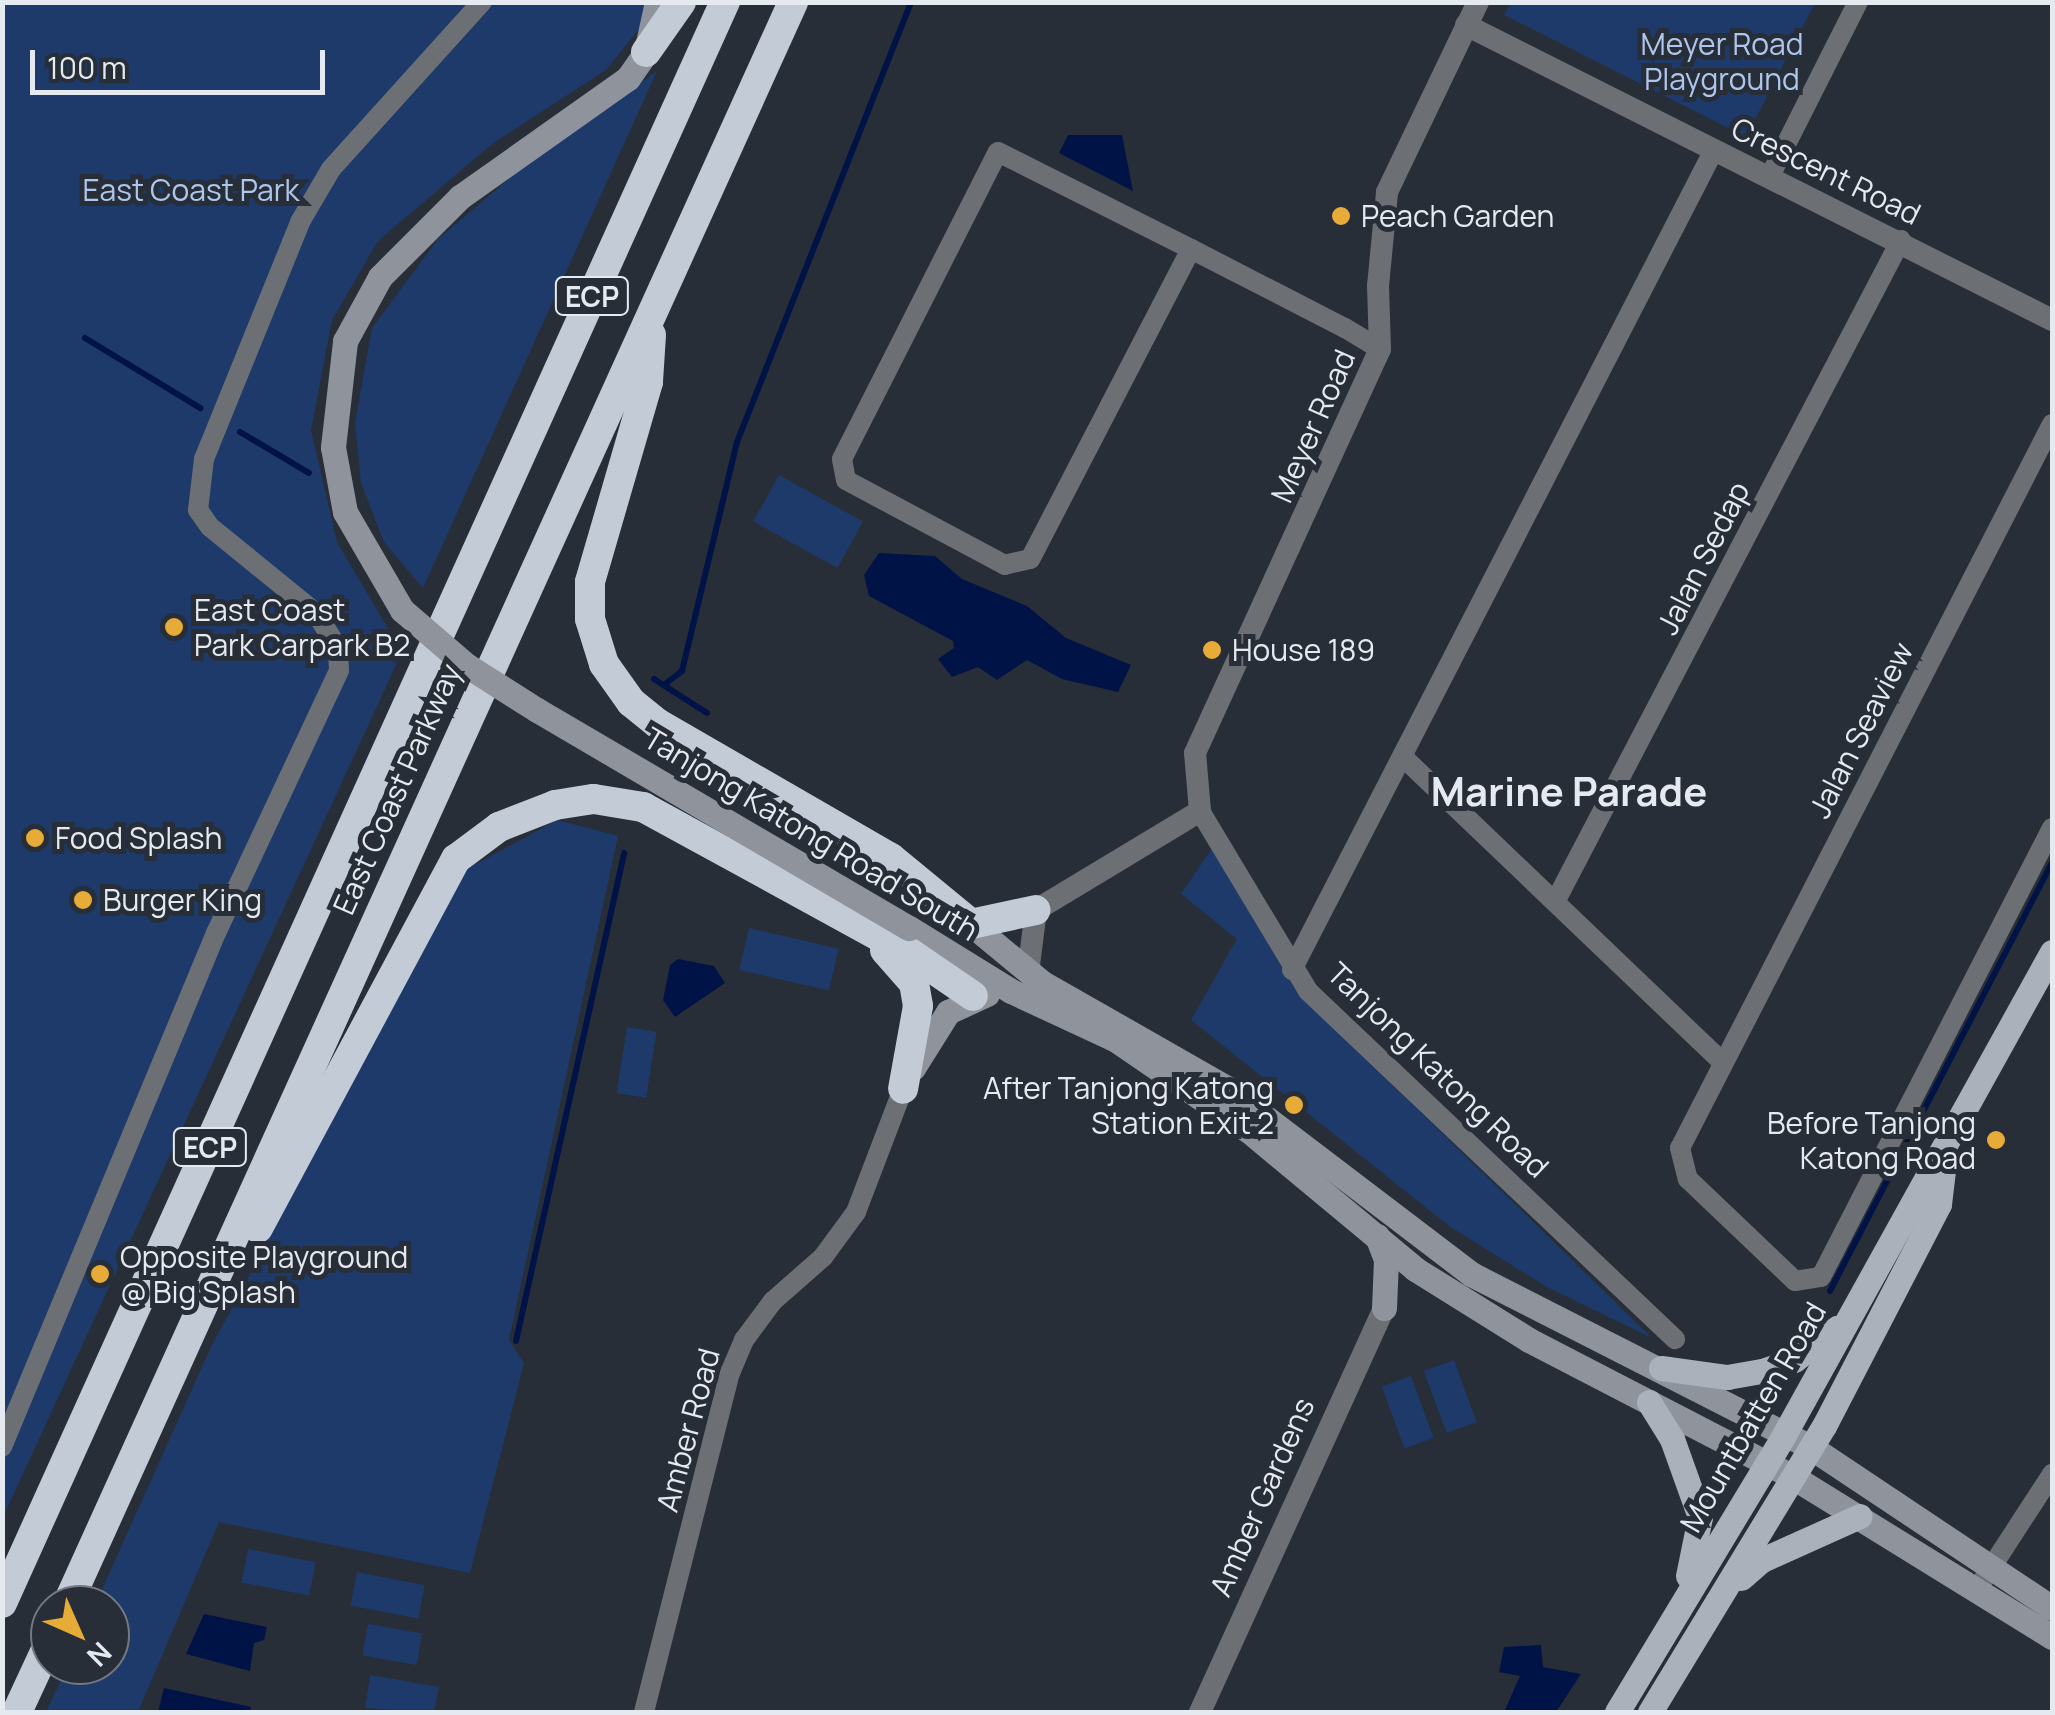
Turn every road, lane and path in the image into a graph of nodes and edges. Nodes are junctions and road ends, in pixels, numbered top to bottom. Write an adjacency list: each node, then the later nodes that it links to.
1 (482, 2): 42 (street)
2 (658, 2): 9 (main road)
3 (681, 2): 9 (highway)
4 (724, 2): 53 (highway, East Coast Parkway / ECP)
5 (793, 2): 15 (highway, East Coast Parkway / ECP)
6 (1478, 2): 8 (street, Meyer Road)
7 (1858, 2): 11 (street)
8 (1466, 25): 10 (street, Crescent Road); 16 (street, Meyer Road)
9 (646, 52): 27 (main road, Tanjong Katong Road South, bridge)
10 (1714, 150): 11 (street, Crescent Road); 18 (street)
11 (1770, 176): 12 (street, Crescent Road)
12 (1901, 240): 14 (street, Crescent Road); 21 (street, Jalan Sedap)
13 (1191, 249): 13 (street); 16 (street)
14 (2052, 320)
15 (651, 322): 24 (highway); 40 (highway, East Coast Parkway / ECP)
16 (1380, 348): 19 (street, Meyer Road)
17 (2052, 424): 29 (street, Jalan Seaview)
18 (1402, 757): 21 (street); 26 (street)
19 (1200, 811): 22 (street); 26 (street, Tanjong Katong Road)
20 (2052, 828): 33 (street, Mountbatten Road)
21 (1556, 902): 29 (street)
22 (1036, 910): 24 (highway); 27 (street)
23 (856, 924): 28 (highway); 30 (highway); 40 (highway, ECP)
24 (971, 924): 27 (main road, Tanjong Katong Road South)
25 (2052, 952): 31 (main road, Mountbatten Road)
26 (1292, 970): 37 (street, Tanjong Katong Road)
27 (1020, 982): 28 (main road); 32 (main road, Tanjong Katong Road South); 38 (main road, Tanjong Katong Road South)
28 (972, 996): 30 (main road)
29 (1723, 1064): 33 (street, Jalan Seaview)
30 (902, 1089): 58 (street, Amber Road)
31 (1945, 1154): 36 (main road, Mountbatten Road); 43 (main road, Mountbatten Road)
32 (1376, 1234): 34 (main road, Tanjong Katong Road South); 35 (main road)
33 (1821, 1277)
34 (1441, 1285): 35 (main road); 39 (main road, Tanjong Katong Road South)
35 (1384, 1308): 59 (street, Amber Gardens)
36 (1848, 1317): 38 (main road); 41 (main road, Mountbatten Road)
37 (1675, 1339)
38 (1660, 1368): 41 (main road, Tanjong Katong Road South)
39 (1650, 1402): 44 (main road, Tanjong Katong Road South); 52 (main road)
40 (155, 1414): 49 (highway, East Coast Parkway / ECP)
41 (1785, 1433): 43 (main road, Tanjong Katong Road South); 44 (main road, Mountbatten Road)
42 (2, 1447)
43 (1812, 1448): 46 (main road, Mountbatten Road); 48 (main road)
44 (1768, 1463): 46 (main road, Tanjong Katong Road South); 52 (main road, Mountbatten Road)
45 (2052, 1474): 48 (street)
46 (1794, 1478): 47 (main road); 51 (main road, Mountbatten Road)
47 (1860, 1516): 50 (main road); 51 (main road)
48 (1992, 1566): 50 (street); 54 (main road)
49 (75, 1585)
50 (1976, 1591): 55 (main road)
51 (1723, 1594): 61 (main road, Mountbatten Road)
52 (1686, 1596): 60 (main road, Mountbatten Road)
53 (2, 1602)
54 (2052, 1608)
55 (2052, 1637)
56 (30, 1684): 57 (highway)
57 (17, 1712)
58 (644, 1712)
59 (1200, 1712)
60 (1616, 1712)
61 (1650, 1712)

